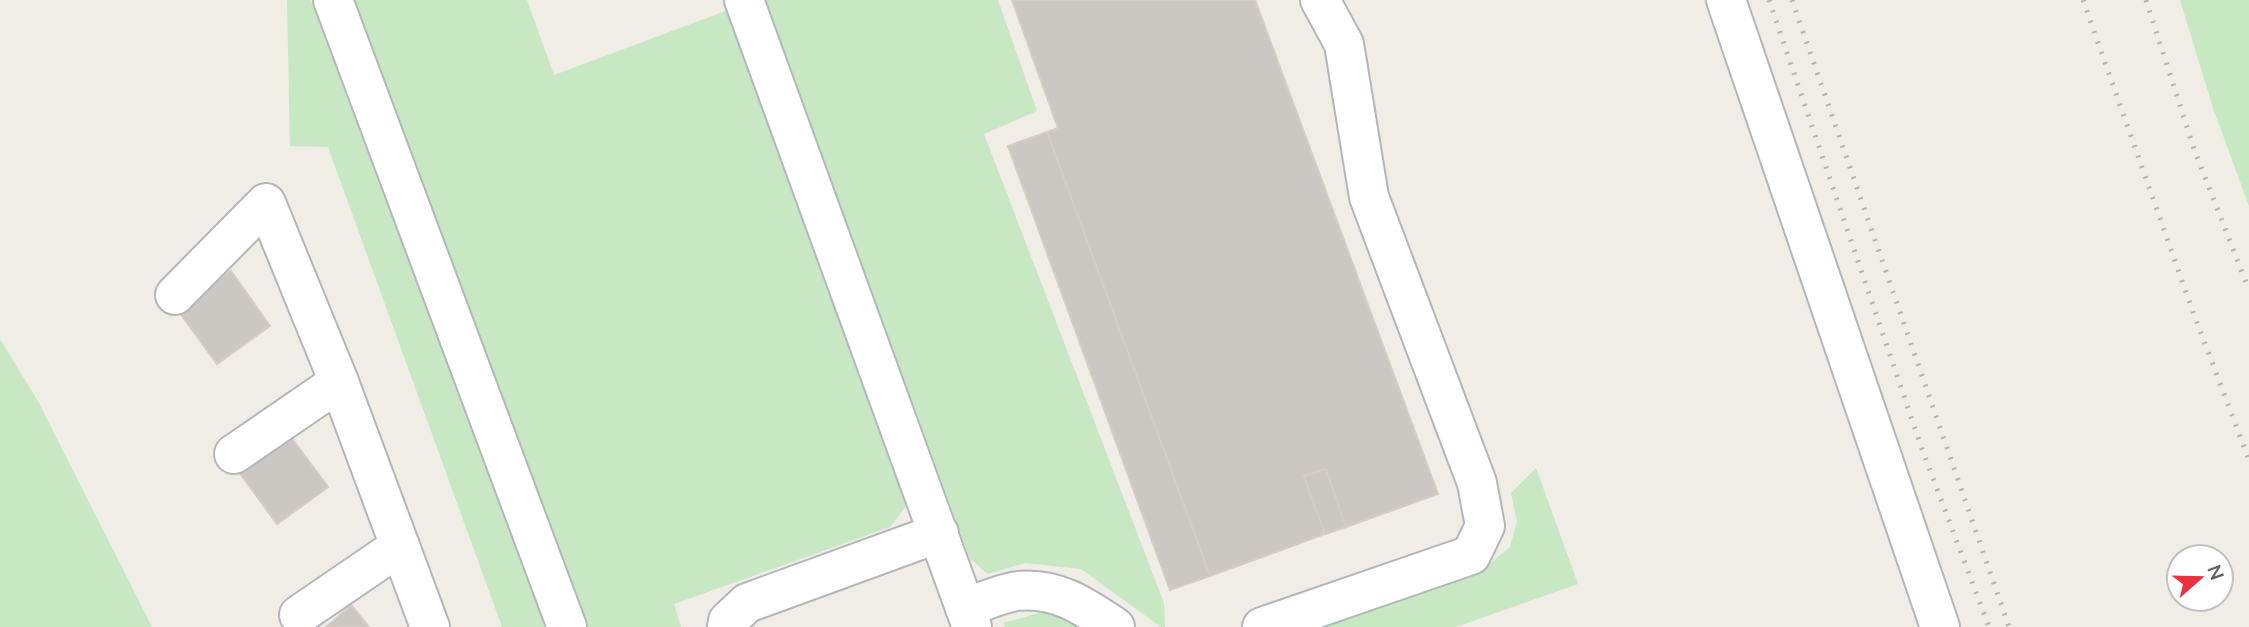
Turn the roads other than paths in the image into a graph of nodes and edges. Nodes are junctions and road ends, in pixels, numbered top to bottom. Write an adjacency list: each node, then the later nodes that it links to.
1 (334, 0): 13 (street)
2 (744, 0): 8 (street)
3 (1320, 0): 16 (street)
4 (1726, 0): 17 (street)
5 (176, 295): 6 (street)
6 (338, 382): 7 (street); 9 (street)
7 (234, 454)
8 (939, 533): 11 (street); 14 (street)
9 (400, 546): 10 (street); 12 (street)
10 (299, 615)
11 (968, 617): 15 (street)
12 (430, 627)
13 (567, 627)
14 (727, 627)
15 (1115, 627)
16 (1262, 627)
17 (1940, 627)

